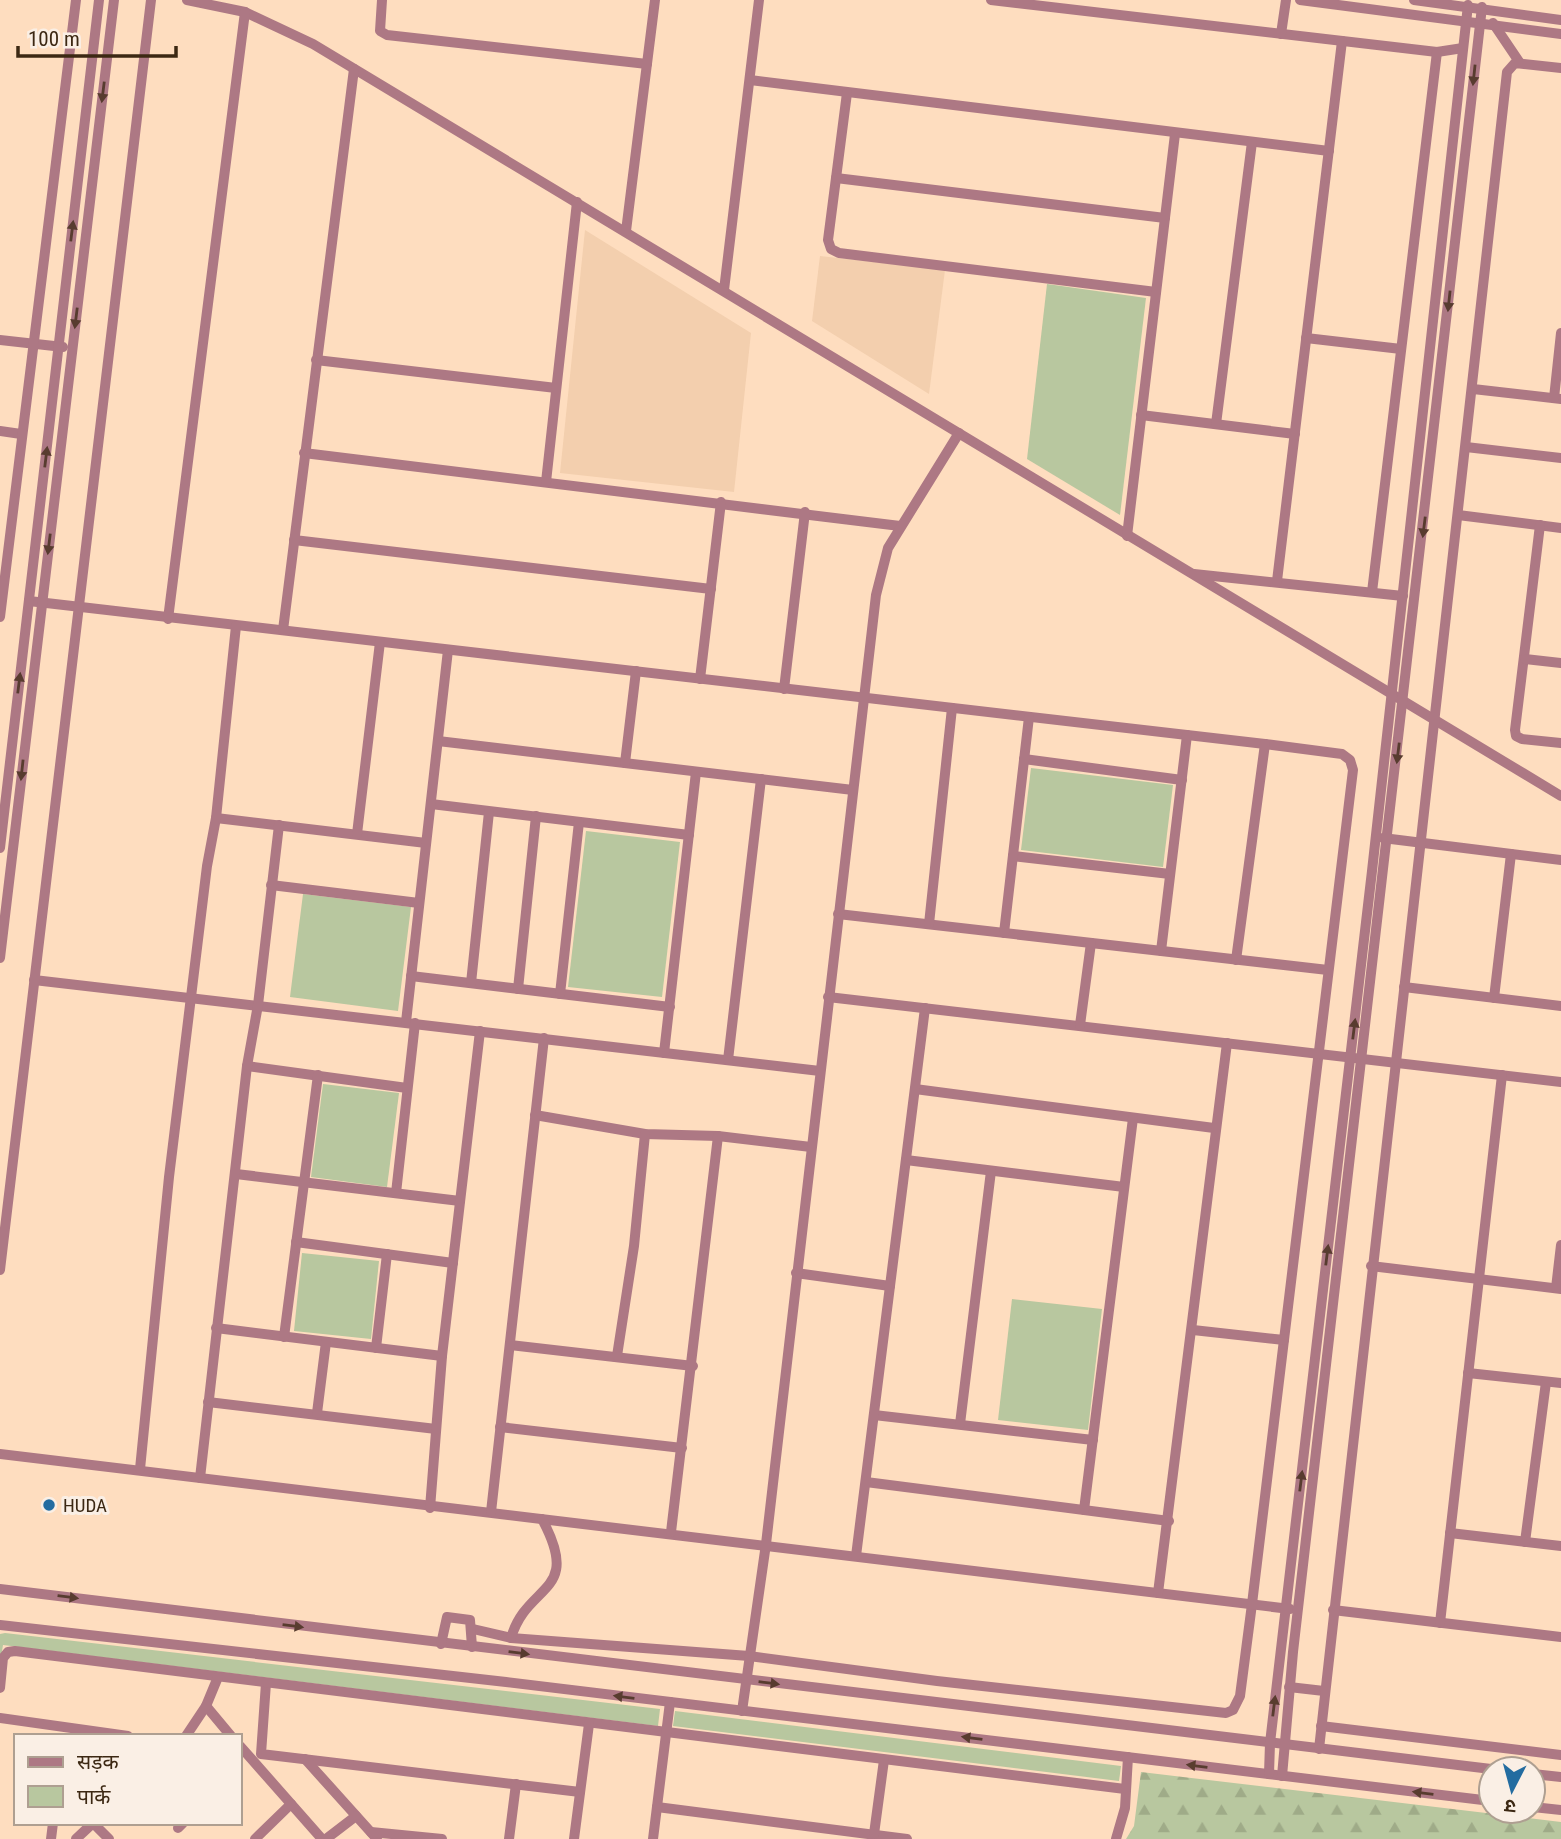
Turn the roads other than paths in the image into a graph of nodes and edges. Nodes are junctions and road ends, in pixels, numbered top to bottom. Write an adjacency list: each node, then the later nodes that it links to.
1 (76, 0): 45 (street)
2 (99, 0): 46 (street, one-way to 2)
3 (114, 0): 47 (street, one-way to 47)
4 (150, 0): 78 (street)
5 (187, 0): 16 (street)
6 (382, 0): 28 (street)
7 (655, 0): 28 (street)
8 (759, 0): 31 (street)
9 (991, 0): 22 (street)
10 (1286, 0): 22 (street)
11 (1300, 0): 17 (street)
12 (1414, 0): 13 (street)
13 (1434, 1): 14 (street); 17 (street)
14 (1468, 5): 15 (street); 18 (street)
15 (1487, 5): 19 (street); 20 (street)
16 (245, 12): 30 (street); 82 (street)
17 (1432, 16): 18 (street)
18 (1466, 20): 20 (street); 25 (street)
19 (1561, 20)
20 (1480, 22): 21 (street); 81 (street, one-way to 81)
21 (1493, 23): 23 (street); 27 (street)
22 (1280, 34): 24 (street)
23 (1561, 34)
24 (1342, 41): 26 (street); 35 (street)
25 (1463, 48): 26 (street); 75 (street)
26 (1437, 52): 48 (street)
27 (1520, 63): 29 (street); 51 (street)
28 (647, 64): 39 (street)
29 (1561, 68)
30 (354, 69): 37 (street); 49 (street)
31 (750, 80): 32 (street); 40 (street)
32 (847, 93): 33 (street); 36 (street)
33 (1175, 134): 34 (street); 38 (street)
34 (1252, 142): 35 (street); 54 (street)
35 (1329, 151): 43 (street)
36 (836, 178): 38 (street); 41 (street)
37 (577, 202): 39 (street); 50 (street)
38 (1165, 218): 41 (street)
39 (626, 231): 40 (street)
40 (724, 290): 56 (street)
41 (1156, 292): 53 (street)
42 (1561, 333): 52 (street)
43 (1306, 338): 48 (street); 58 (street)
44 (0, 340): 45 (street)
45 (33, 344): 46 (street); 57 (street)
46 (58, 346): 47 (street); 76 (street, one-way to 46)
47 (72, 348): 77 (street, one-way to 77)
48 (1401, 349): 74 (street)
49 (316, 360): 50 (street); 60 (street)
50 (556, 387): 62 (street)
51 (1473, 389): 52 (street); 59 (street)
52 (1557, 398)
53 (1141, 415): 54 (street); 69 (street)
54 (1216, 424): 58 (street)
55 (0, 431): 57 (street)
56 (959, 433): 67 (street); 69 (street)
57 (21, 434): 79 (street)
58 (1295, 434): 72 (street)
59 (1466, 447): 61 (street); 65 (street)
60 (304, 453): 62 (street); 70 (street)
61 (1561, 458)
62 (546, 482): 63 (street)
63 (721, 502): 64 (street); 73 (street)
64 (805, 512): 67 (street); 91 (street)
65 (1458, 515): 66 (street); 97 (street)
66 (1540, 525): 68 (street); 87 (street)
67 (900, 526): 93 (street)
68 (1561, 528)
69 (1127, 536): 71 (street)
70 (294, 540): 73 (street); 84 (street)
71 (1189, 573): 72 (street); 92 (street)
72 (1277, 581): 74 (street)
73 (711, 589): 90 (street)
74 (1372, 592): 75 (street)
75 (1403, 596): 80 (street)
76 (29, 601): 77 (street); 118 (street, one-way to 76)
77 (42, 603): 78 (street); 121 (street, one-way to 121)
78 (77, 607): 82 (street); 138 (street)
79 (0, 617)
80 (1401, 617): 81 (street); 92 (street)
81 (1414, 618): 94 (street)
82 (168, 619): 83 (street)
83 (236, 626): 84 (street); 112 (street)
84 (283, 631): 85 (street)
85 (380, 642): 86 (street); 115 (street)
86 (448, 650): 89 (street); 99 (street)
87 (1525, 659): 88 (street); 100 (street)
88 (1561, 663)
89 (636, 671): 90 (street); 103 (street)
90 (700, 679): 91 (street)
91 (784, 689): 93 (street)
92 (1392, 696): 94 (street); 117 (street)
93 (864, 698): 95 (street); 107 (street)
94 (1404, 703): 97 (street); 117 (street, one-way to 117)
95 (952, 708): 96 (street); 130 (street)
96 (1030, 717): 98 (street); 102 (street)
97 (1433, 719): 108 (street); 120 (street)
98 (1187, 736): 101 (street); 106 (street)
99 (438, 741): 103 (street); 109 (street)
100 (1561, 743)
101 (1265, 744): 135 (street); 136 (street)
102 (1024, 760): 106 (street); 124 (street)
103 (625, 763): 104 (street)
104 (696, 772): 105 (street); 116 (street)
105 (761, 779): 107 (street); 158 (street)
106 (1182, 780): 126 (street)
107 (853, 790): 129 (street)
108 (1561, 796)
109 (430, 804): 110 (street); 119 (street)
110 (489, 811): 111 (street); 139 (street)
111 (537, 816): 113 (street); 141 (street)
112 (216, 818): 114 (street); 145 (street)
113 (579, 822): 116 (street); 142 (street)
114 (279, 825): 115 (street); 127 (street)
115 (357, 834): 119 (street)
116 (689, 835): 148 (street)
117 (1382, 838): 120 (street); 157 (street)
118 (0, 842): 121 (street); 122 (street)
119 (426, 843): 128 (street)
120 (1420, 843): 123 (street); 140 (street)
121 (14, 844): 134 (street)
122 (0, 849)
123 (1511, 853): 125 (street); 144 (street)
124 (1013, 856): 126 (street); 131 (street)
125 (1561, 860)
126 (1170, 874): 133 (street)
127 (271, 885): 128 (street); 146 (street)
128 (419, 902): 137 (street)
129 (838, 914): 130 (street); 143 (street)
130 (929, 924): 131 (street)
131 (1004, 933): 132 (street)
132 (1091, 943): 133 (street); 151 (street)
133 (1161, 951): 135 (street)
134 (0, 958)
135 (1236, 960): 136 (street)
136 (1328, 970): 156 (street)
137 (411, 976): 139 (street); 150 (street)
138 (34, 980): 145 (street); 174 (street)
139 (471, 983): 141 (street)
140 (1404, 987): 144 (street); 159 (street)
141 (518, 989): 142 (street)
142 (560, 994): 148 (street)
143 (828, 997): 149 (street); 161 (street)
144 (1494, 998): 147 (street)
145 (192, 1000): 146 (street); 214 (street)
146 (258, 1005): 150 (street); 160 (street)
147 (1561, 1006)
148 (670, 1007): 155 (street)
149 (925, 1008): 151 (street); 166 (street)
150 (411, 1022): 152 (street); 165 (street)
151 (1080, 1025): 154 (street)
152 (480, 1031): 153 (street); 181 (street)
153 (544, 1038): 155 (street); 167 (street)
154 (1227, 1043): 156 (street); 169 (street)
155 (664, 1053): 158 (street)
156 (1318, 1053): 157 (street); 195 (street)
157 (1356, 1057): 159 (street); 231 (street)
158 (728, 1060): 161 (street)
159 (1394, 1061): 163 (street); 186 (street)
160 (247, 1066): 162 (street); 177 (street)
161 (820, 1072): 172 (street)
162 (318, 1075): 165 (street); 178 (street)
163 (1502, 1075): 164 (street); 189 (street)
164 (1561, 1082)
165 (407, 1088): 180 (street)
166 (915, 1089): 168 (street); 175 (street)
167 (534, 1115): 170 (street); 197 (street)
168 (1133, 1118): 169 (street); 179 (street)
169 (1214, 1128): 193 (street)
170 (645, 1134): 171 (street); 200 (street)
171 (718, 1136): 172 (street); 201 (street)
172 (811, 1147): 188 (street)
173 (0, 1150): 174 (street)
174 (13, 1151): 187 (street)
175 (906, 1160): 176 (street); 190 (street)
176 (990, 1171): 179 (street); 208 (street)
177 (236, 1174): 178 (street); 192 (street)
178 (304, 1182): 180 (street); 182 (street)
179 (1124, 1187): 211 (street)
180 (396, 1193): 181 (street)
181 (460, 1201): 185 (street)
182 (296, 1242): 184 (street); 194 (street)
183 (1561, 1245): 191 (street)
184 (387, 1254): 185 (street); 198 (street)
185 (453, 1263): 199 (street)
186 (1371, 1266): 189 (street); 232 (street)
187 (0, 1270)
188 (796, 1273): 190 (street); 225 (street)
189 (1479, 1278): 191 (street); 202 (street)
190 (890, 1286): 207 (street)
191 (1558, 1288)
192 (216, 1328): 194 (street); 205 (street)
193 (1193, 1330): 195 (street); 221 (street)
194 (284, 1337): 196 (street)
195 (1283, 1340): 230 (street)
196 (326, 1342): 198 (street); 206 (street)
197 (510, 1345): 200 (street); 209 (street)
198 (376, 1348): 199 (street)
199 (442, 1356): 210 (street)
200 (617, 1356): 201 (street)
201 (692, 1366): 212 (street)
202 (1468, 1373): 203 (street); 223 (street)
203 (1546, 1382): 204 (street); 224 (street)
204 (1561, 1383)
205 (208, 1402): 206 (street); 215 (street)
206 (317, 1413): 210 (street)
207 (874, 1415): 208 (street); 216 (street)
208 (960, 1424): 211 (street)
209 (500, 1427): 212 (street); 219 (street)
210 (436, 1429): 217 (street)
211 (1093, 1440): 218 (street)
212 (682, 1448): 222 (street)
213 (0, 1454): 214 (street)
214 (140, 1469): 215 (street)
215 (200, 1478): 217 (street)
216 (866, 1482): 218 (street); 227 (street)
217 (430, 1507): 219 (street)
218 (1084, 1510): 221 (street)
219 (491, 1512): 220 (street)
220 (542, 1519): 222 (street); 237 (street)
221 (1169, 1521): 229 (street)
222 (671, 1532): 225 (street)
223 (1450, 1533): 224 (street); 233 (street)
224 (1525, 1542): 226 (street)
225 (766, 1544): 227 (street); 240 (street)
226 (1561, 1546)
227 (856, 1556): 229 (street)
228 (0, 1589): 238 (street, one-way to 238)
229 (1158, 1592): 230 (street)
230 (1252, 1604): 231 (street); 240 (street)
231 (1292, 1609): 245 (street); 258 (street, one-way to 231)
232 (1333, 1610): 233 (street); 246 (street)
233 (1440, 1623): 236 (street)
234 (0, 1625): 247 (street, one-way to 234)
235 (473, 1629): 237 (street); 238 (street); 239 (street)
236 (1561, 1637)
237 (511, 1638): 240 (street)
238 (441, 1644): 239 (street)
239 (472, 1647): 242 (street, one-way to 242)
240 (749, 1656): 242 (street)
241 (218, 1677): 243 (street); 244 (street); 248 (street)
242 (746, 1680): 249 (street); 258 (street, one-way to 258)
243 (266, 1683): 251 (street); 262 (street)
244 (0, 1688)
245 (1289, 1688): 246 (street); 259 (street)
246 (1324, 1691): 252 (street)
247 (670, 1702): 249 (street); 257 (street)
248 (206, 1706): 255 (street); 256 (street)
249 (742, 1711): 265 (street, one-way to 249)
250 (0, 1718): 253 (street)
251 (589, 1724): 257 (street); 274 (street)
252 (1321, 1726): 261 (street); 263 (street)
253 (64, 1731): 254 (street)
254 (102, 1734)
255 (187, 1734)
256 (229, 1734)
257 (666, 1734): 267 (street); 277 (street)
258 (1270, 1743): 259 (street); 270 (street)
259 (1284, 1745): 261 (street); 271 (street)
260 (242, 1748): 264 (street)
261 (1319, 1749): 269 (street)
262 (261, 1754): 264 (street); 266 (street)
263 (1561, 1755)
264 (248, 1756): 268 (street); 276 (street)
265 (1128, 1757): 270 (street, one-way to 265); 273 (street)
266 (305, 1759): 272 (street); 278 (street)
267 (884, 1760): 273 (street); 282 (street)
268 (242, 1763)
269 (1477, 1767)
270 (1269, 1774): 271 (street)
271 (1282, 1776): 275 (street, one-way to 271)
272 (516, 1784): 274 (street); 289 (street)
273 (1125, 1789): 294 (street)
274 (580, 1792): 290 (street)
275 (1477, 1799)
276 (291, 1804): 286 (street); 287 (street)
277 (657, 1807): 281 (street); 291 (street)
278 (356, 1816): 283 (street); 287 (street)
279 (91, 1825): 284 (street)
280 (95, 1825): 285 (street)
281 (811, 1826): 282 (street); 292 (street)
282 (874, 1835): 293 (street)
283 (374, 1836): 288 (street)
284 (76, 1839)
285 (109, 1839)
286 (256, 1839)
287 (323, 1839)
288 (442, 1839)
289 (509, 1839)
290 (574, 1839)
291 (653, 1839)
292 (809, 1839)
293 (907, 1839)
294 (1116, 1839)

